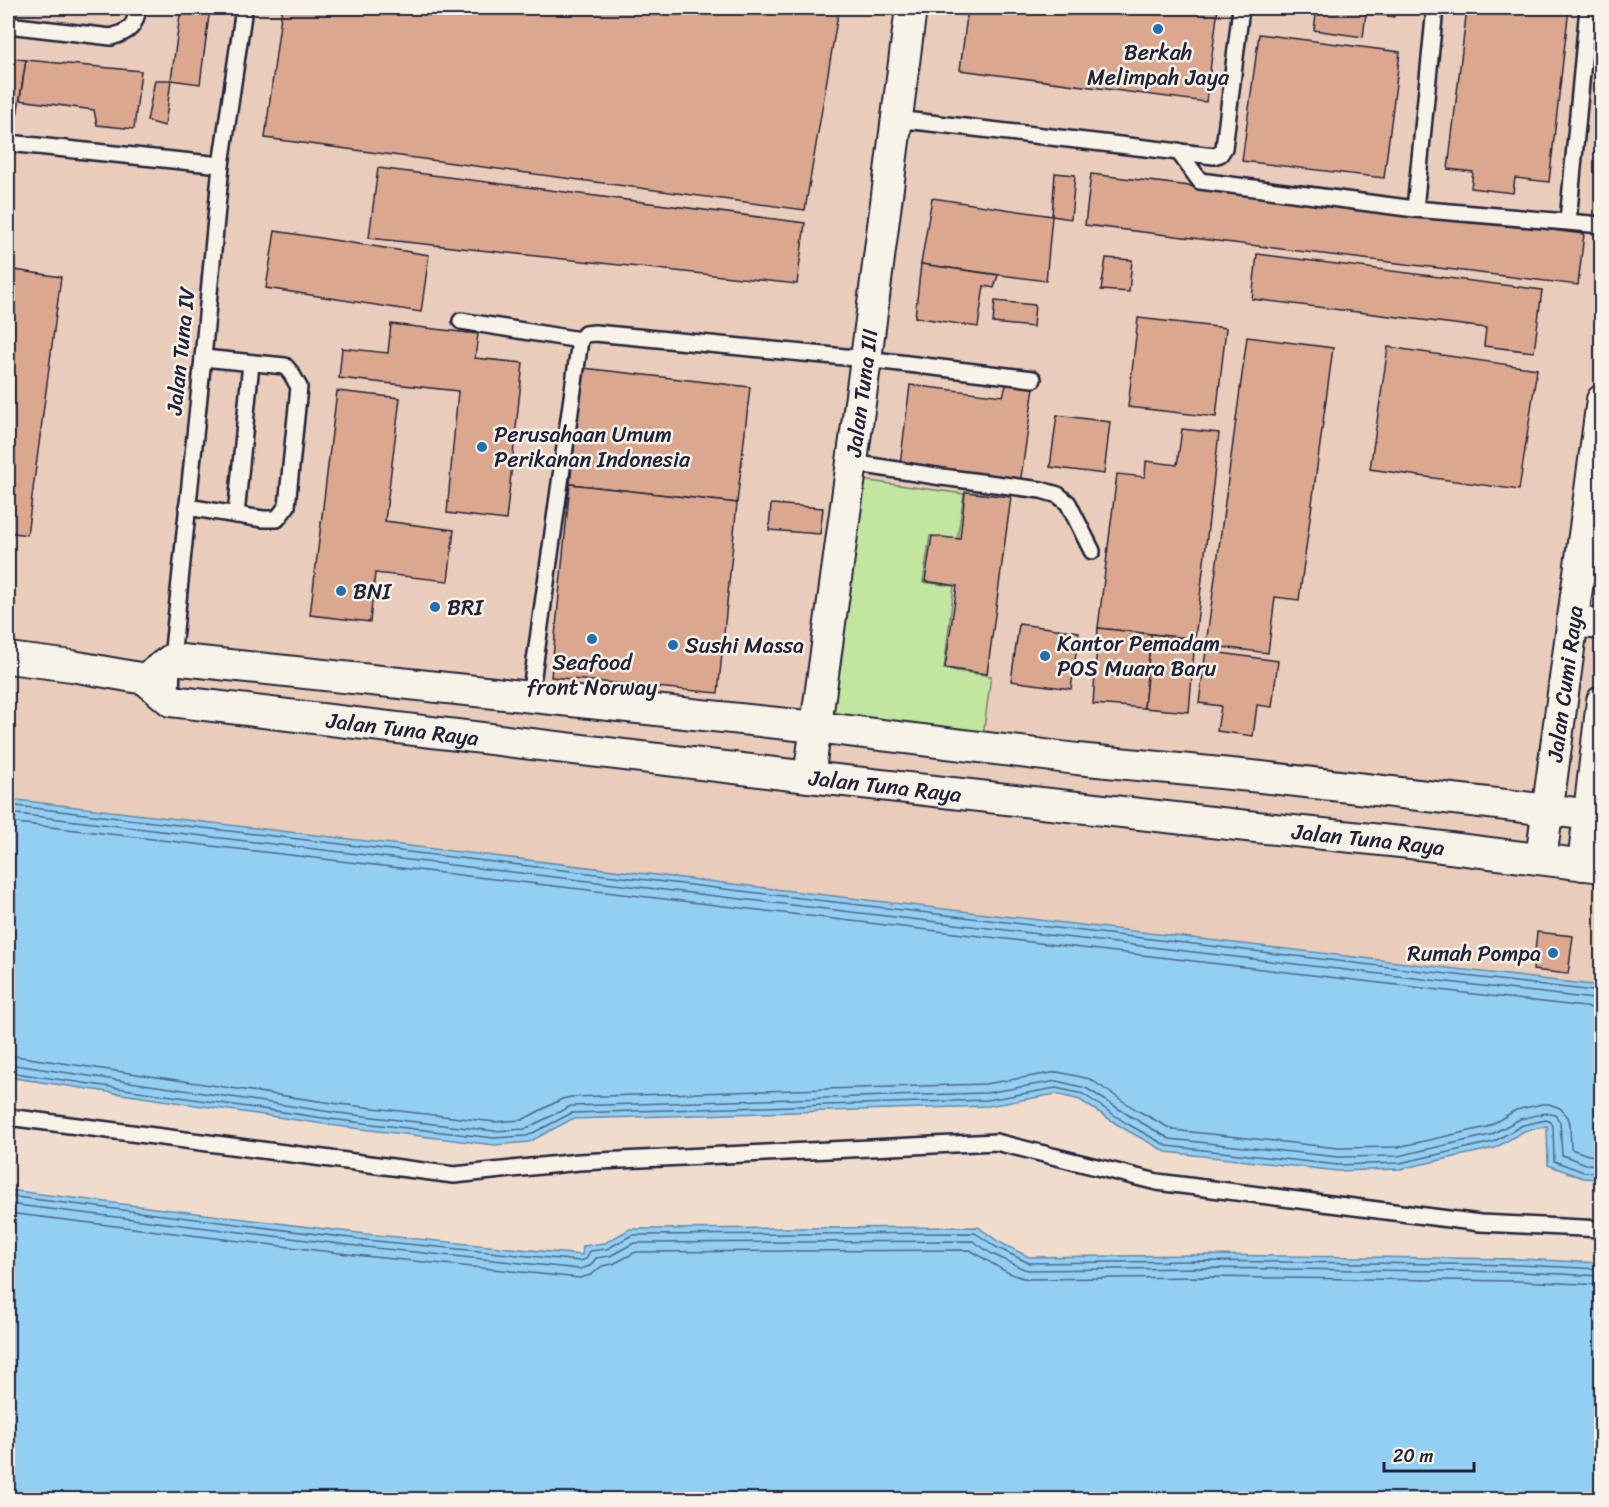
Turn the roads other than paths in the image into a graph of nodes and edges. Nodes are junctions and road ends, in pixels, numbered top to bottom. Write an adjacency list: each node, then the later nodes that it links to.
1 (138, 8): 7 (lane)
2 (244, 8): 11 (lane, Jalan Tuna IV)
3 (911, 8): 8 (street, Jalan Tuna III)
4 (1241, 8): 10 (lane)
5 (1436, 8): 12 (lane)
6 (1588, 8): 13 (lane)
7 (8, 26)
8 (896, 118): 10 (lane); 18 (street, Jalan Tuna III)
9 (8, 143): 11 (lane)
10 (1178, 151): 12 (lane)
11 (221, 165): 17 (lane, Jalan Tuna IV)
12 (1415, 209): 13 (lane)
13 (1568, 222): 14 (lane)
14 (1602, 225)
15 (461, 321): 16 (lane)
16 (580, 340): 18 (lane); 31 (lane)
17 (203, 358): 19 (lane); 23 (lane, Jalan Tuna IV)
18 (866, 359): 20 (lane); 22 (street, Jalan Tuna III)
19 (251, 363): 24 (lane); 24 (lane)
20 (1033, 379)
21 (1602, 400): 26 (street, Jalan Cumi Raya)
22 (852, 463): 25 (lane); 34 (street, Jalan Tuna III)
23 (187, 507): 24 (lane); 29 (lane, Jalan Tuna IV)
24 (236, 515)
25 (1092, 551)
26 (1572, 621): 27 (street); 37 (street, Jalan Cumi Raya)
27 (1602, 624)
28 (8, 658): 30 (street)
29 (172, 658): 30 (street); 31 (street, Jalan Tuna Raya); 32 (lane, Jalan Tuna IV)
30 (144, 680): 32 (street)
31 (530, 696): 34 (street, Jalan Tuna Raya)
32 (171, 701): 35 (street, Jalan Tuna Raya)
33 (1602, 701): 38 (street, Jalan Cumi Raya)
34 (816, 727): 35 (street, Jalan Tuna III); 36 (street, Jalan Tuna Raya)
35 (809, 777): 39 (street, Jalan Tuna Raya)
36 (1261, 777): 37 (street, Jalan Tuna Raya); 39 (street)
37 (1547, 810): 38 (street, Jalan Tuna Raya); 40 (street, Jalan Cumi Raya)
38 (1595, 815): 41 (street, Jalan Cumi Raya)
39 (1256, 827): 40 (street, Jalan Tuna Raya)
40 (1541, 859): 41 (street, Jalan Tuna Raya)
41 (1592, 866)
42 (8, 1117): 43 (lane)
43 (1602, 1229)

